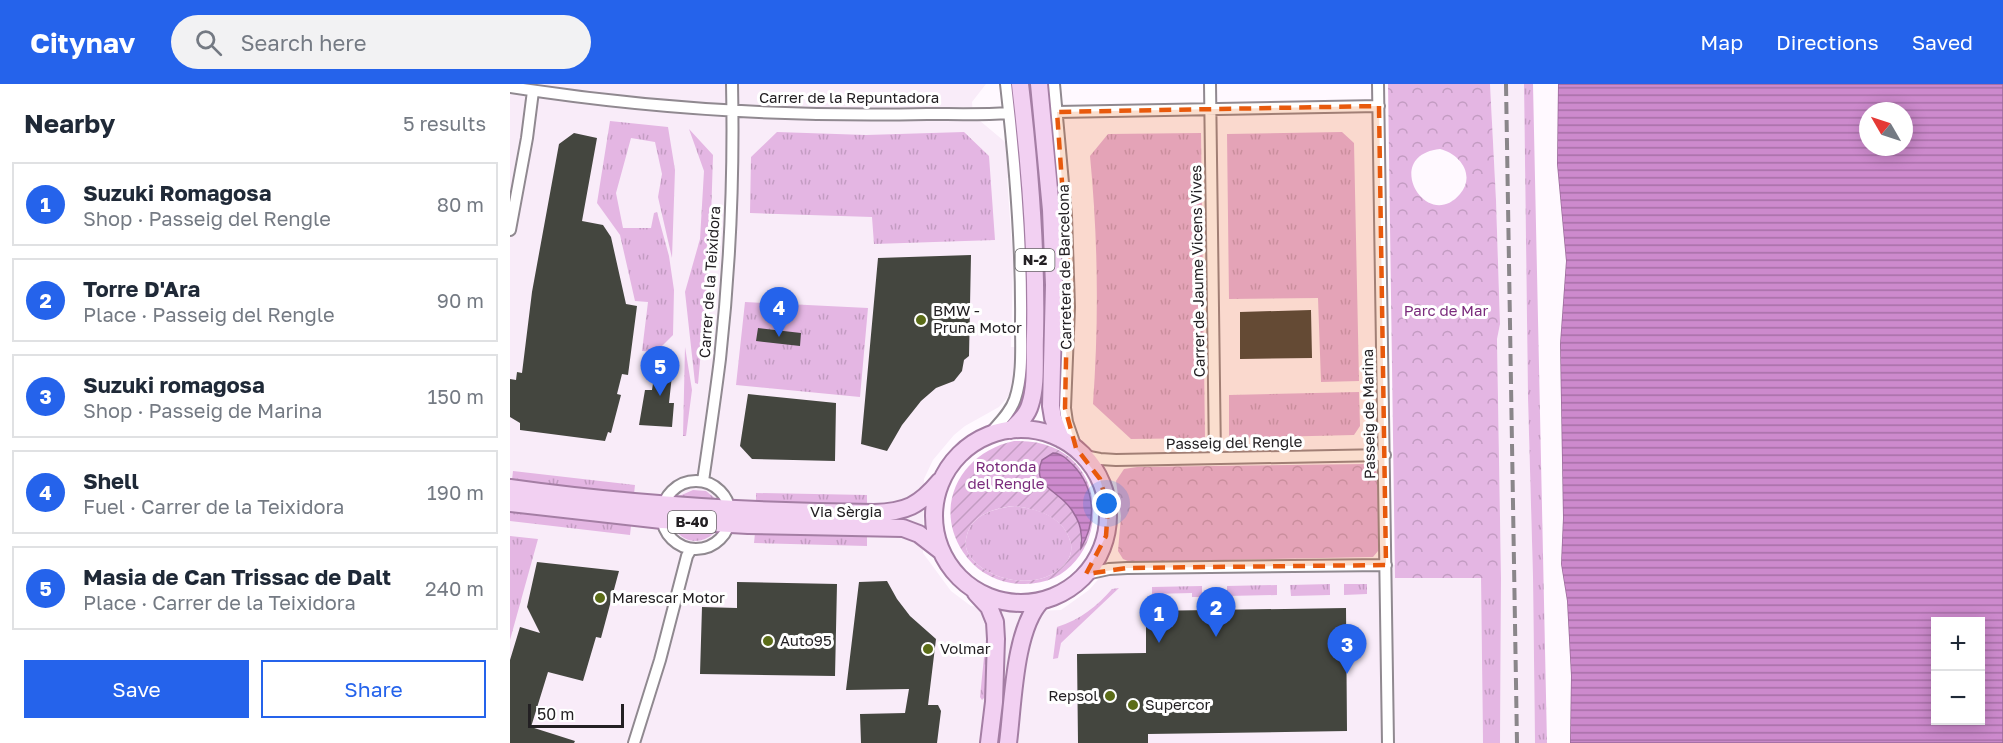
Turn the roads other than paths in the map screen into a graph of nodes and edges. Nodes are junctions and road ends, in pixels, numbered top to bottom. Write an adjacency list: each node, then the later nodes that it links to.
1 (732, 84): 12 (street, Carrer de la Teixidora)
2 (1006, 84): 14 (street)
3 (1020, 84): 16 (main road, N-2)
4 (1039, 84): 18 (main road, N-2)
5 (1054, 84): 13 (street, Carretera de Barcelona)
6 (1210, 84): 11 (street, Carrer de Jaume Vicens Vives)
7 (1378, 84): 10 (street, Passeig de Marina)
8 (510, 87): 9 (street, Carrer de la Repuntadora)
9 (533, 91): 12 (street, Carrer de la Repuntadora); 15 (street)
10 (1379, 106): 11 (street); 20 (street, Passeig de Marina)
11 (1211, 109): 13 (street); 21 (street, Carrer de Jaume Vicens Vives)
12 (733, 112): 14 (street, Carrer de la Repuntadora); 23 (street, Carrer de la Teixidora)
13 (1057, 112): 19 (street, Carretera de Barcelona)
14 (1009, 113): 17 (street)
15 (510, 230)
16 (1011, 430): 17 (main road); 18 (main road)
17 (988, 436): 22 (main road)
18 (1062, 439): 19 (main road)
19 (1080, 452): 21 (street, Passeig del Rengle); 31 (main road)
20 (1384, 455): 21 (street, Passeig del Rengle); 30 (street, Passeig de Marina)
21 (1215, 458)
22 (946, 473): 27 (main road, Via Sèrgia / B-40); 29 (main road)
23 (703, 481): 26 (street); 27 (street)
24 (510, 488): 26 (main road, Via Sèrgia / B-40)
25 (510, 504): 26 (main road, Via Sèrgia / B-40)
26 (662, 513): 27 (main road, Via Sèrgia / B-40); 28 (street)
27 (729, 517): 28 (street); 29 (main road, Via Sèrgia / B-40)
28 (691, 549): 34 (street)
29 (941, 551): 32 (main road)
30 (1386, 565): 31 (street); 37 (street, Passeig de Marina)
31 (1086, 574): 33 (main road)
32 (971, 588): 33 (main road); 35 (main road)
33 (1041, 601): 36 (main road)
34 (634, 743)
35 (989, 743)
36 (1008, 743)
37 (1388, 743)

